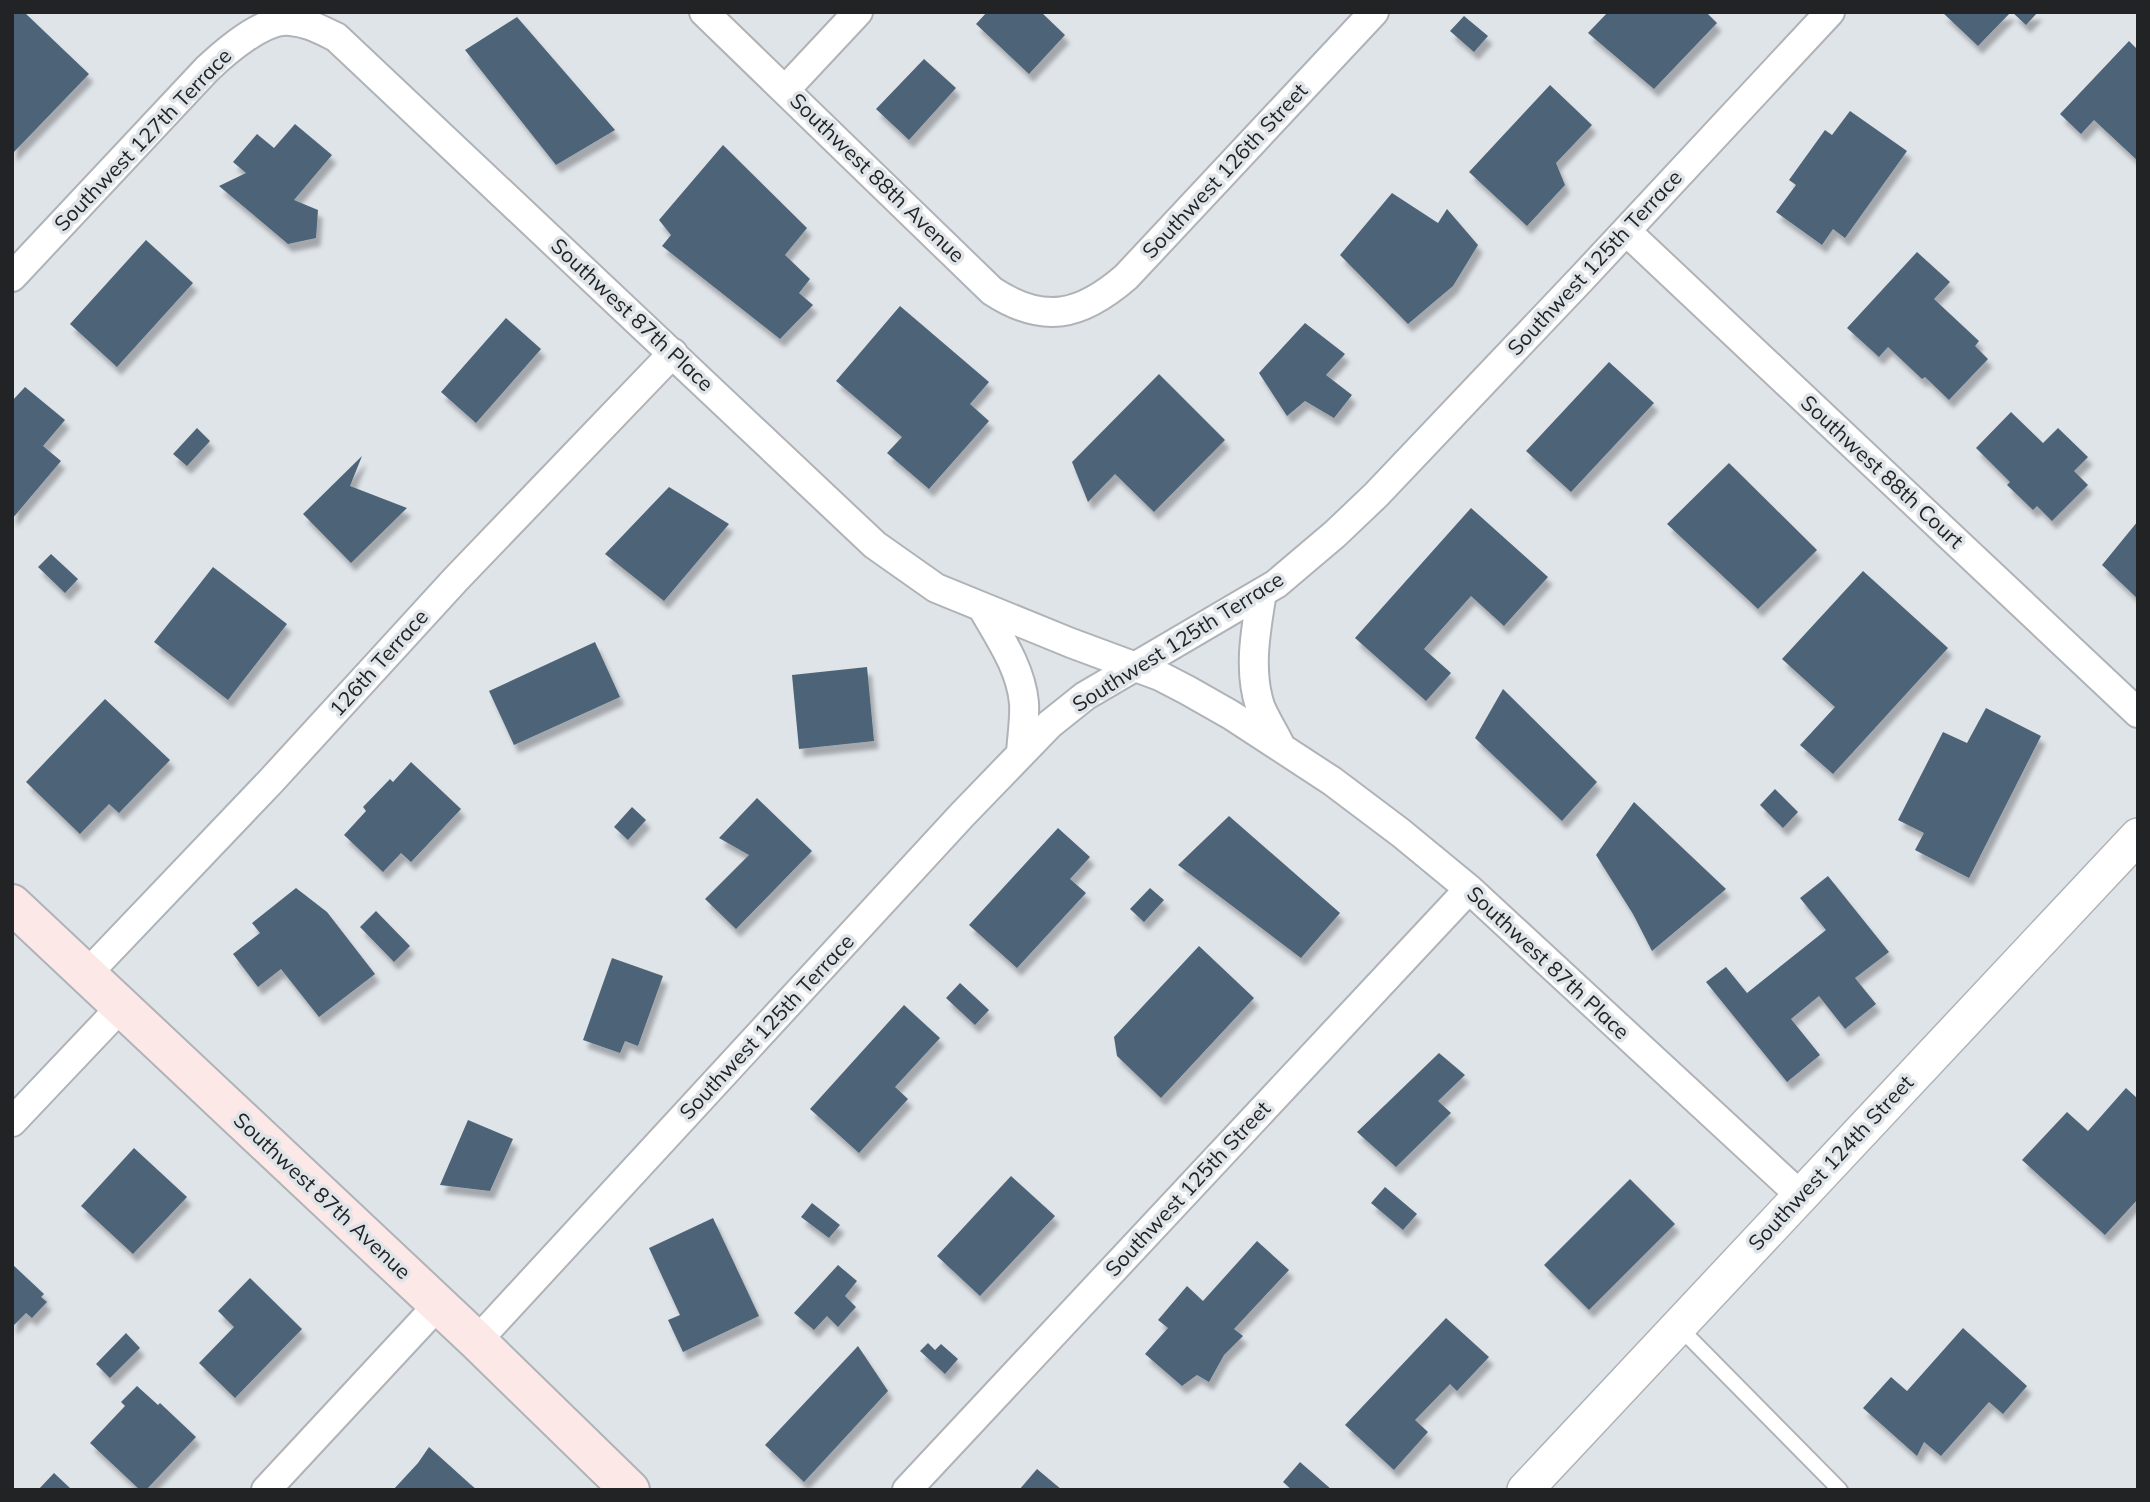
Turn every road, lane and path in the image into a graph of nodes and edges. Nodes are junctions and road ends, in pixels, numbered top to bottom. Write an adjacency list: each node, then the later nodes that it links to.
1 (704, 12): 6 (street, Southwest 88th Avenue)
2 (858, 12): 6 (street)
3 (1374, 12): 9 (street, Southwest 126th Street)
4 (1830, 12): 7 (street, Southwest 125th Terrace)
5 (287, 20): 8 (street, Southwest 127th Terrace); 10 (street, Southwest 87th Place)
6 (786, 89): 9 (street, Southwest 88th Avenue)
7 (1626, 231): 11 (street, Southwest 125th Terrace); 14 (street, Southwest 88th Court)
8 (12, 277)
9 (1065, 313)
10 (673, 353): 12 (street, Southwest 87th Place); 20 (street, 126th Terrace)
11 (1262, 592): 13 (street, Southwest 125th Terrace); 15 (street)
12 (982, 607): 13 (street, Southwest 87th Place); 16 (street)
13 (1133, 666): 15 (street, Southwest 87th Place); 16 (street, Southwest 125th Terrace)
14 (2138, 713)
15 (1281, 748): 18 (street, Southwest 87th Place)
16 (1021, 753): 26 (street, Southwest 125th Terrace)
17 (2138, 836): 23 (street, Southwest 124th Street)
18 (1469, 889): 23 (street, Southwest 87th Place); 29 (street, Southwest 125th Street)
19 (12, 904): 20 (main road, Southwest 87th Avenue)
20 (87, 974): 21 (main road, Southwest 87th Avenue)
21 (121, 1007): 22 (street); 24 (main road, Southwest 87th Avenue)
22 (12, 1122)
23 (1801, 1196): 25 (street, Southwest 124th Street)
24 (439, 1305): 26 (main road, Southwest 87th Avenue); 27 (street)
25 (1678, 1326): 30 (street, Southwest 124th Street); 31 (lane)
26 (477, 1341): 28 (main road, Southwest 87th Avenue)
27 (266, 1490)
28 (630, 1490)
29 (906, 1490)
30 (1525, 1490)
31 (1840, 1490)

